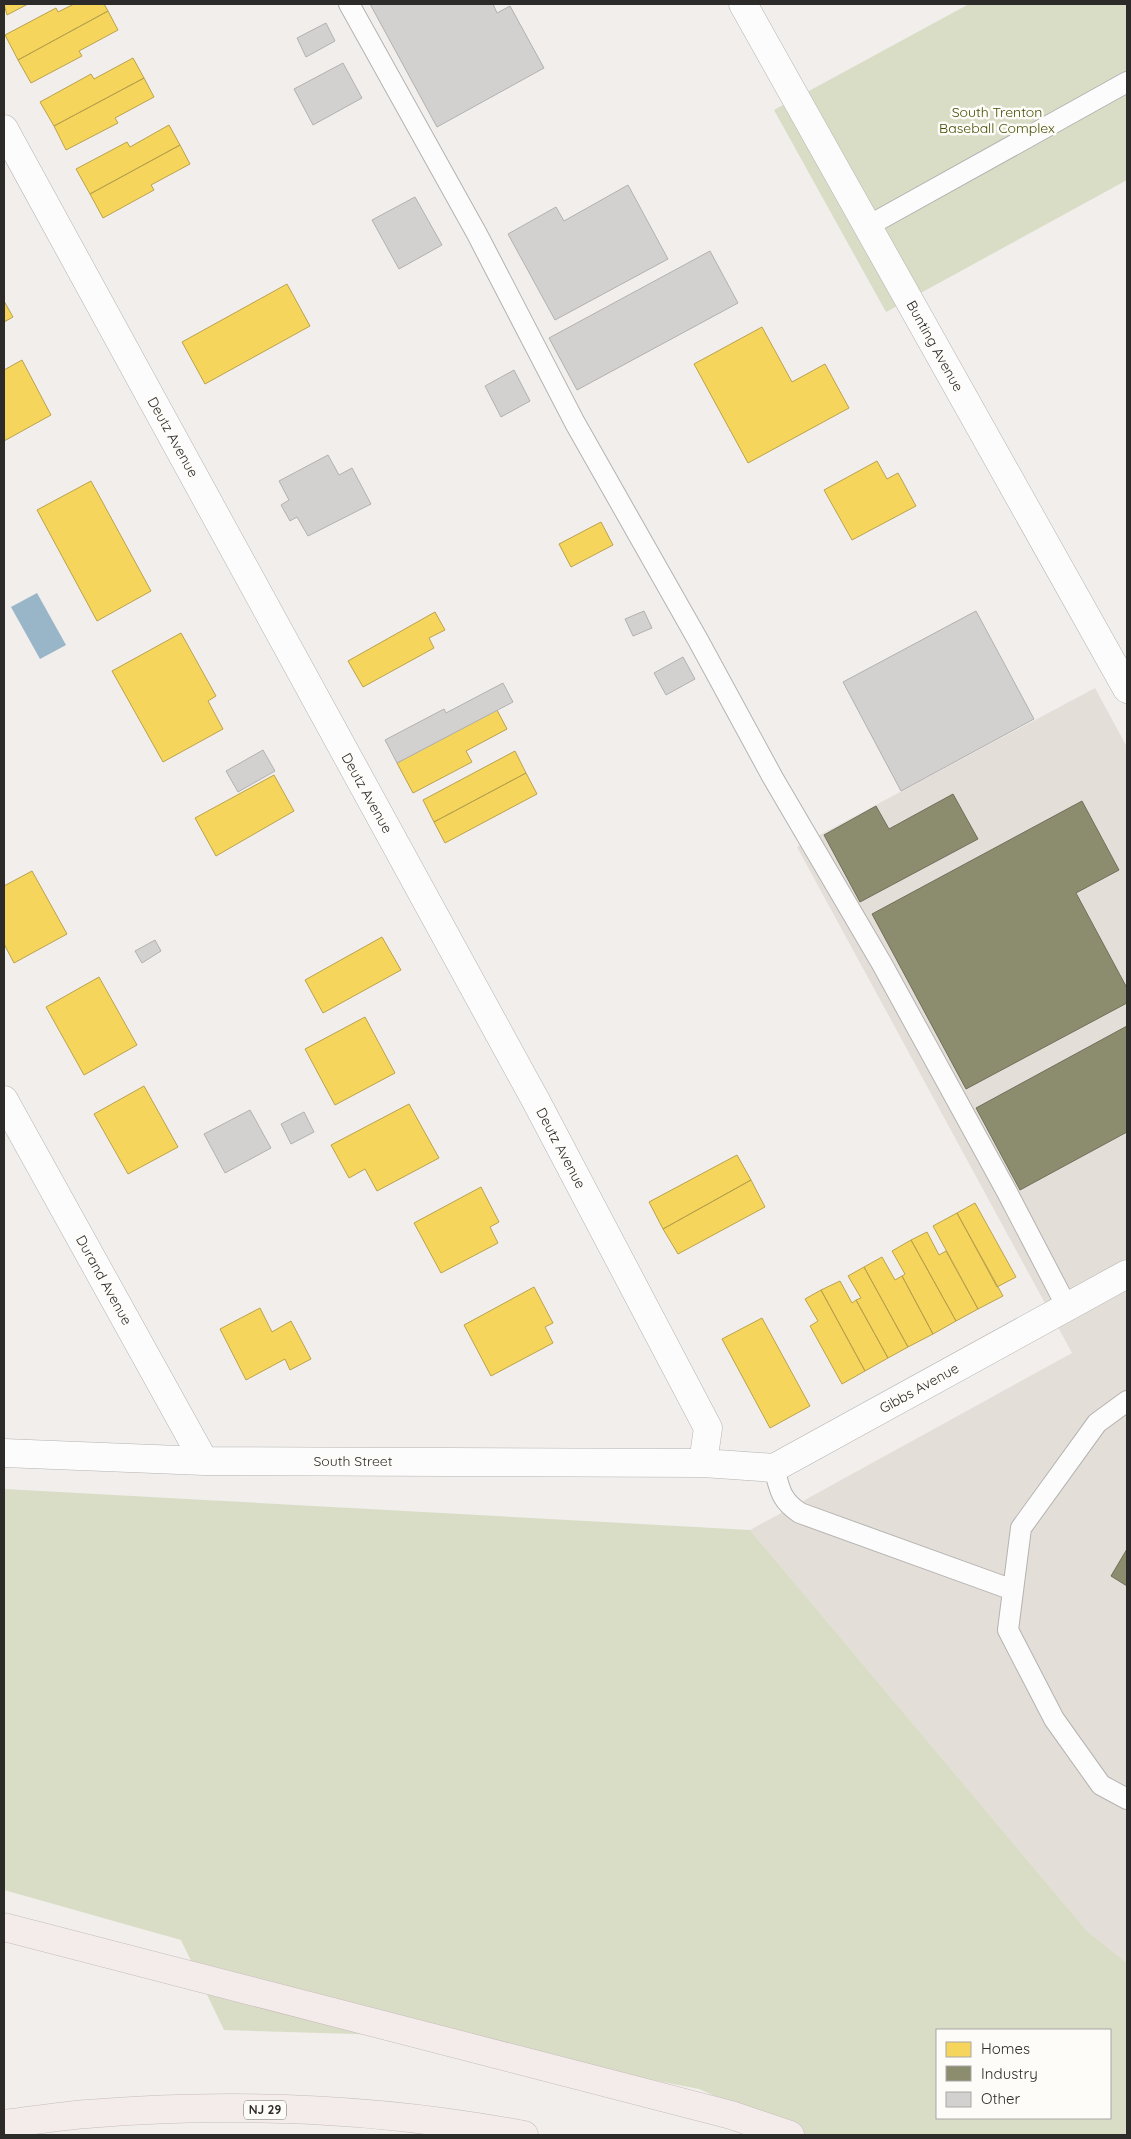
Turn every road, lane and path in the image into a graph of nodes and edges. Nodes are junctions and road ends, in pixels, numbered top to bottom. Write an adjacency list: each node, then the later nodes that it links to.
1 (349, 4): 9 (lane)
2 (743, 4): 5 (street, Bunting Avenue)
3 (1127, 82): 5 (lane)
4 (4, 129): 13 (street, Deutz Avenue)
5 (868, 226): 6 (street, Bunting Avenue)
6 (1127, 689)
7 (4, 1100): 12 (street, Durand Avenue)
8 (1127, 1274): 9 (street, Gibbs Avenue)
9 (1067, 1307): 14 (street, Gibbs Avenue)
10 (1127, 1401): 15 (lane)
11 (4, 1453): 12 (street, South Street)
12 (204, 1461): 13 (street, South Street)
13 (703, 1463): 14 (street)
14 (774, 1468): 15 (lane)
15 (1013, 1590): 16 (lane)
16 (1127, 1799)
17 (4, 1927): 20 (highway)
18 (4, 2124): 19 (highway, NJ 29)
19 (524, 2135)
20 (790, 2135)

